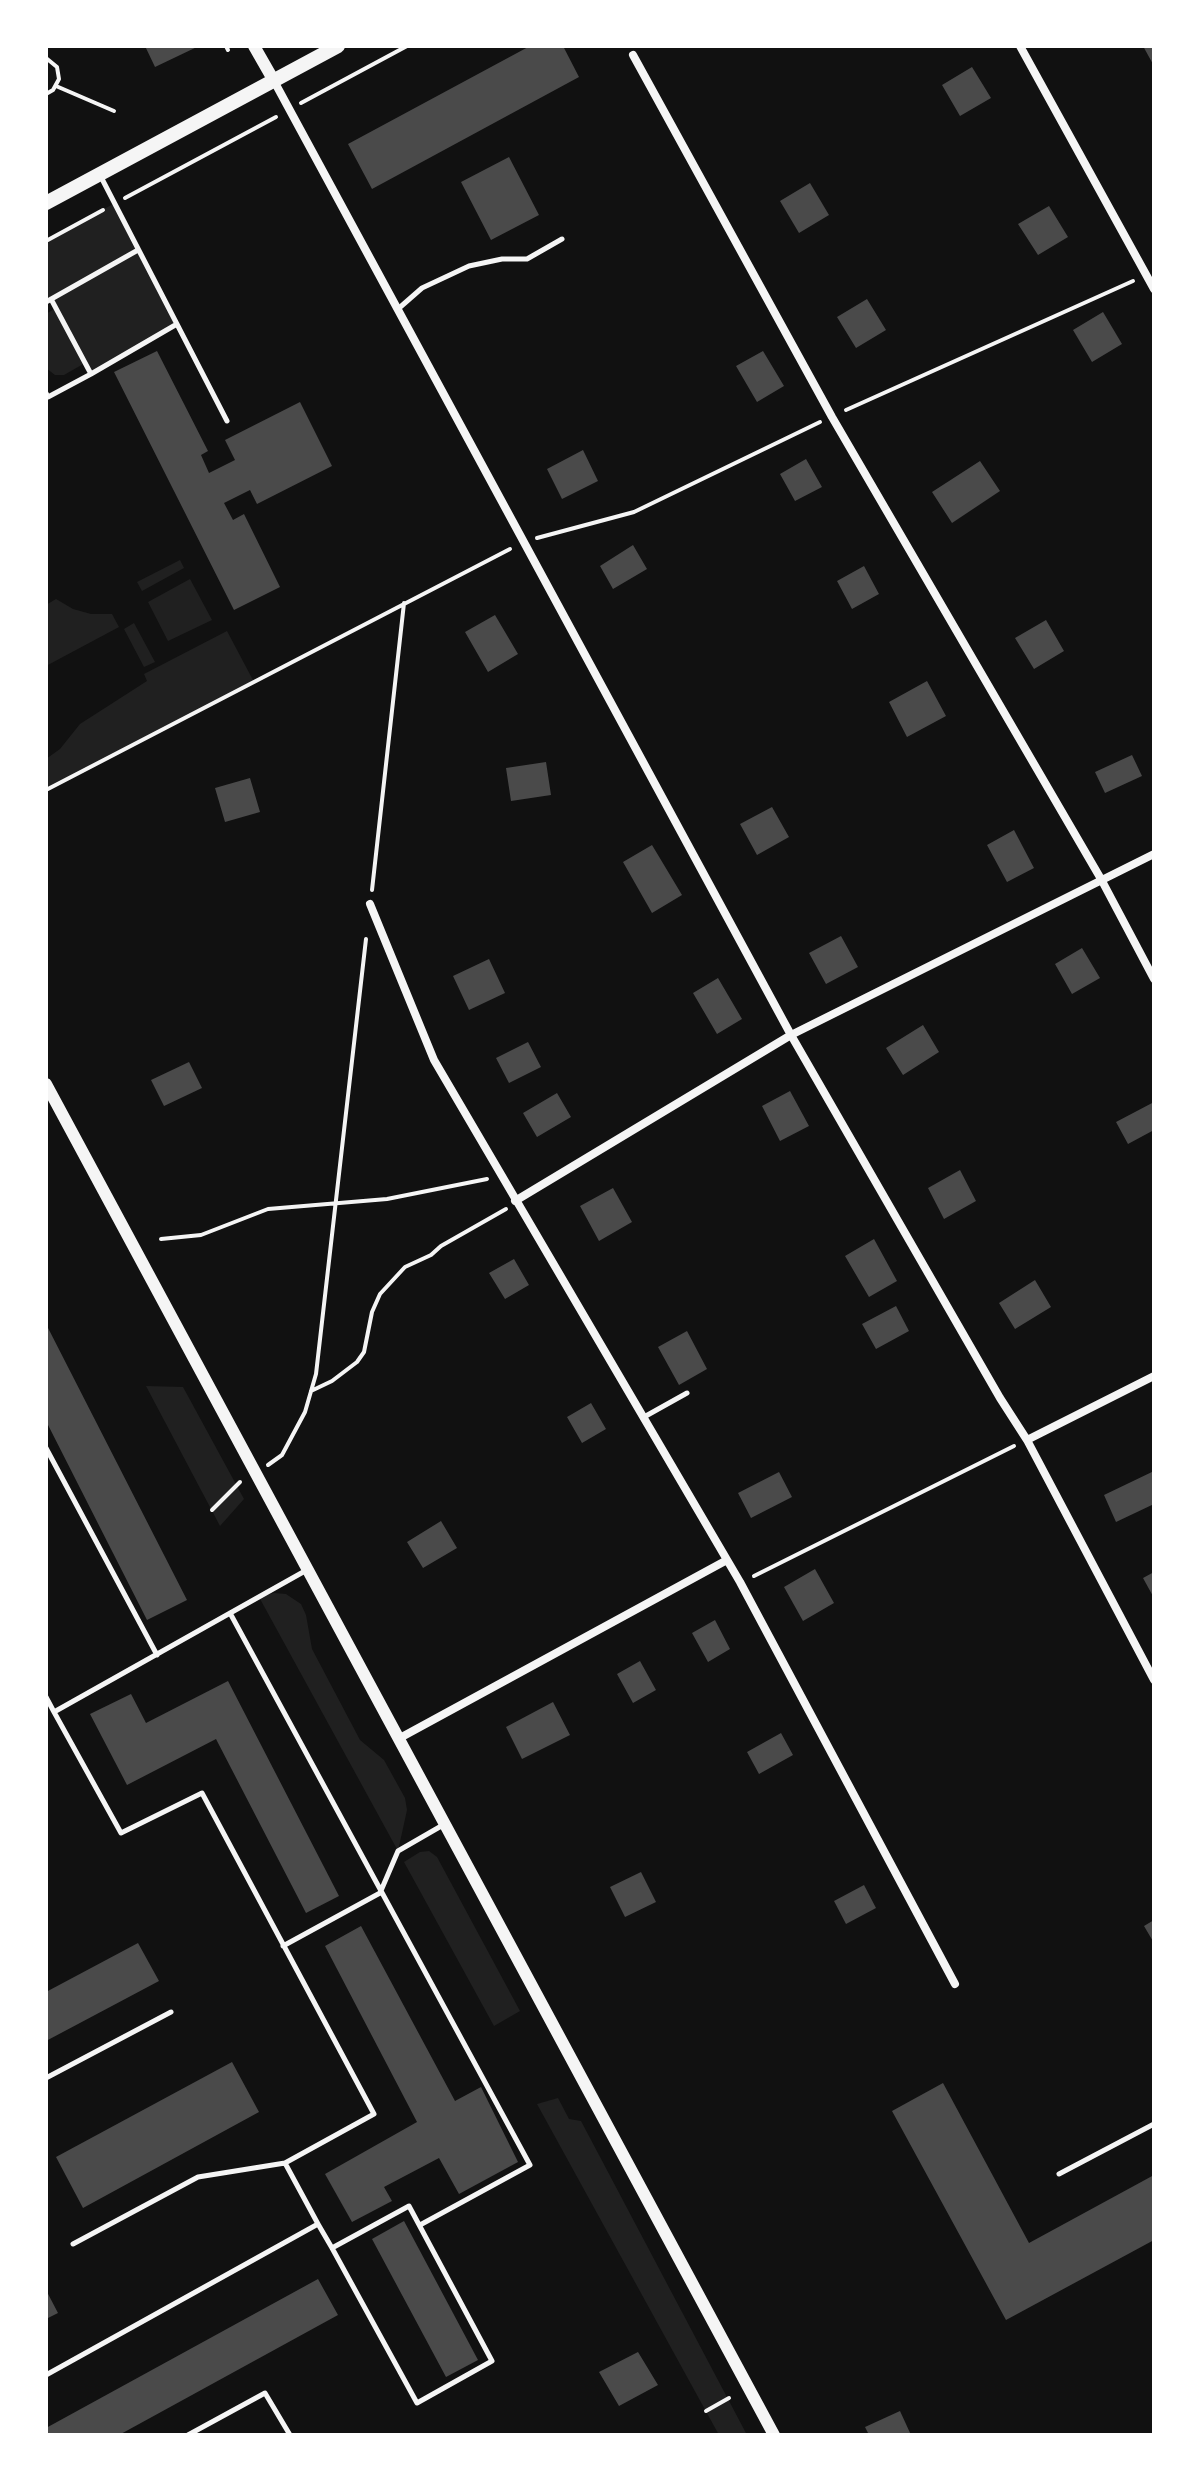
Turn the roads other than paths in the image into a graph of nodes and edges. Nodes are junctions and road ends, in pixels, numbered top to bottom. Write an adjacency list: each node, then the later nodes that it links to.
1 (254, 46): 5 (street)
2 (338, 46): 5 (main road)
3 (1020, 46): 10 (street)
4 (633, 55): 18 (street)
5 (274, 81): 6 (main road); 12 (street)
6 (99, 174): 7 (main road); 9 (lane)
7 (46, 203)
8 (562, 239): 12 (lane)
9 (138, 250): 11 (lane); 13 (lane)
10 (1154, 289)
11 (48, 300): 14 (lane)
12 (398, 309): 21 (street)
13 (177, 324): 14 (lane); 16 (lane)
14 (91, 374): 15 (lane)
15 (46, 393)
16 (227, 421)
17 (1154, 854): 18 (street)
18 (1101, 879): 20 (street); 21 (street)
19 (370, 904): 23 (street)
20 (1154, 979)
21 (791, 1035): 23 (street); 27 (street)
22 (46, 1084): 30 (street)
23 (515, 1201): 26 (street)
24 (1154, 1376): 27 (street)
25 (687, 1393): 26 (lane)
26 (643, 1418): 29 (street)
27 (1027, 1440): 33 (street)
28 (46, 1448): 32 (lane)
29 (727, 1560): 36 (street); 40 (street)
30 (307, 1569): 31 (lane); 36 (street)
31 (230, 1613): 32 (lane); 38 (lane)
32 (157, 1655): 35 (lane)
33 (1154, 1680)
34 (46, 1697): 35 (lane)
35 (54, 1712): 39 (lane)
36 (398, 1739): 37 (street)
37 (443, 1825): 38 (lane); 53 (street)
38 (380, 1893): 39 (lane); 47 (lane)
39 (283, 1946): 44 (lane)
40 (955, 1984)
41 (171, 2012): 42 (lane)
42 (46, 2078)
43 (1154, 2124): 45 (lane)
44 (285, 2163): 46 (lane); 48 (lane)
45 (1059, 2174)
46 (318, 2224): 49 (lane); 50 (lane)
47 (420, 2225): 49 (lane); 49 (lane)
48 (73, 2244)
49 (332, 2248)
50 (46, 2375)
51 (188, 2435): 52 (lane)
52 (290, 2435)
53 (774, 2435)

